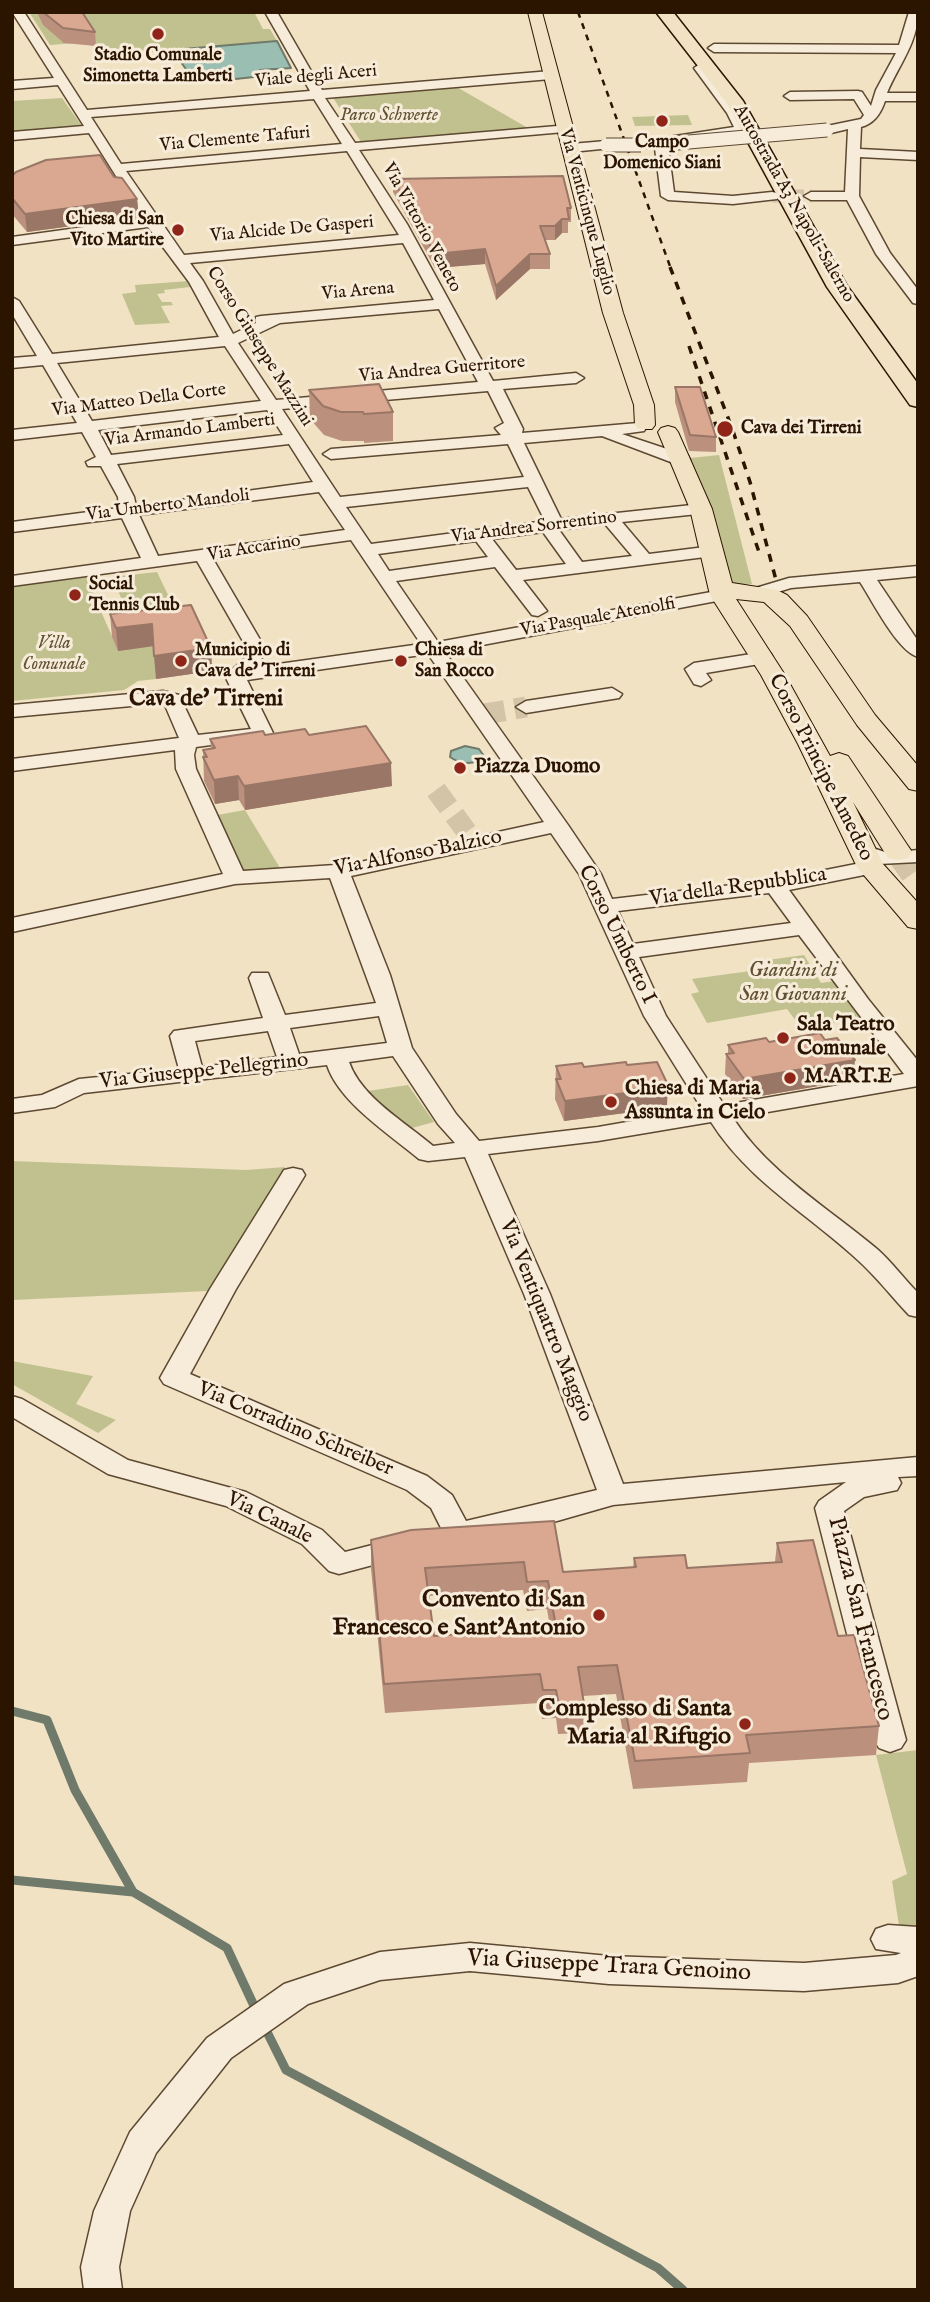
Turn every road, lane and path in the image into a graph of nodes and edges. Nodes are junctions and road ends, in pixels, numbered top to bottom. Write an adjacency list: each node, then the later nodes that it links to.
1 (18, 12): 7 (street, Corso Giuseppe Mazzini)
2 (271, 12): 15 (street, Via Vittorio Veneto)
3 (535, 12): 12 (main road, Via Venticinque Luglio)
4 (664, 12): 49 (highway, Autostrada A3 Napoli-Salerno)
5 (677, 12): 46 (highway, Autostrada A3 Napoli-Salerno)
6 (915, 12): 10 (street)
7 (28, 27): 8 (street); 13 (street, Corso Giuseppe Mazzini)
8 (12, 29)
9 (714, 48): 10 (street)
10 (904, 49): 18 (street)
11 (686, 50): 24 (street)
12 (551, 75): 15 (street, Viale degli Aceri); 25 (main road, Via Venticinque Luglio)
13 (63, 81): 14 (street); 19 (street, Corso Giuseppe Mazzini)
14 (12, 85)
15 (317, 94): 19 (street, Viale degli Aceri); 27 (street, Via Vittorio Veneto)
16 (790, 96): 20 (street)
17 (918, 97): 18 (street)
18 (880, 100): 20 (street)
19 (83, 114): 21 (street, Corso Giuseppe Mazzini)
20 (870, 115): 22 (street)
21 (93, 129): 23 (street); 30 (street, Corso Giuseppe Mazzini)
22 (855, 130): 24 (street, bridge); 28 (street)
23 (12, 136)
24 (677, 143): 26 (street, Via Clemente Tafuri)
25 (583, 144): 26 (street, Via Clemente Tafuri, bridge); 27 (street, Via Clemente Tafuri); 51 (main road, Via Venticinque Luglio)
26 (661, 144): 31 (street)
27 (352, 147): 30 (street, Via Clemente Tafuri); 35 (street, Via Vittorio Veneto)
28 (852, 153): 29 (street); 33 (street)
29 (918, 156)
30 (113, 167): 34 (street, Corso Giuseppe Mazzini)
31 (772, 196)
32 (811, 196): 33 (street)
33 (852, 196): 38 (street)
34 (152, 222): 36 (street); 37 (street, Corso Giuseppe Mazzini)
35 (408, 238): 37 (street, Via Alcide De Gasperi); 40 (street, Via Vittorio Veneto)
36 (12, 241)
37 (180, 260): 43 (street, Corso Giuseppe Mazzini)
38 (918, 300)
39 (12, 301): 42 (street)
40 (442, 304): 41 (street, Via Arena); 48 (street, Via Vittorio Veneto)
41 (278, 318): 43 (street, Via Arena); 43 (street, Via Arena)
42 (16, 327): 44 (street)
43 (223, 331): 44 (street); 50 (street, Corso Giuseppe Mazzini)
44 (38, 361): 45 (street); 52 (street)
45 (12, 363)
46 (918, 376)
47 (576, 378): 48 (street, Via Andrea Guerritore)
48 (487, 384): 50 (street, Via Andrea Guerritore); 56 (street, Via Vittorio Veneto)
49 (918, 400)
50 (271, 405): 52 (street, Via Matteo Della Corte); 55 (street, Corso Giuseppe Mazzini)
51 (651, 427): 53 (street); 53 (street); 59 (main road)
52 (80, 428): 54 (street, Via Matteo Della Corte); 60 (street)
53 (607, 433): 56 (street); 59 (street)
54 (12, 435)
55 (294, 439): 58 (street, Corso Giuseppe Mazzini); 60 (street, Via Armando Lamberti)
56 (513, 439): 57 (street); 61 (street, Via Vittorio Veneto)
57 (331, 454)
58 (306, 456): 62 (street, Corso Umberto I)
59 (680, 457): 64 (main road, Corso Principe Amedeo)
60 (98, 461): 65 (street)
61 (533, 481): 63 (street); 67 (street, Via Vittorio Veneto)
62 (324, 486): 63 (street, Corso Umberto I); 65 (street, Via Umberto Mandoli)
63 (335, 503): 70 (street, Corso Umberto I)
64 (701, 509): 66 (street, Via Andrea Sorrentino); 71 (main road, Corso Principe Amedeo)
65 (128, 511): 68 (street, Via Umberto Mandoli); 76 (street)
66 (608, 518): 67 (street, Via Andrea Sorrentino); 73 (street)
67 (551, 525): 69 (street, Via Andrea Sorrentino); 78 (street, Via Vittorio Veneto)
68 (12, 527)
69 (480, 534): 70 (street, Via Andrea Sorrentino); 75 (street)
70 (362, 542): 72 (street, Via Accarino); 82 (street, Corso Umberto I)
71 (713, 551): 73 (street); 85 (main road, Corso Principe Amedeo)
72 (203, 557): 76 (street, Via Accarino); 91 (street)
73 (644, 559): 78 (street)
74 (12, 561): 84 (street)
75 (500, 561): 80 (street); 82 (street)
76 (152, 564): 84 (street, Via Accarino)
77 (918, 564): 83 (street)
78 (578, 568): 80 (street)
79 (918, 571): 81 (street)
80 (511, 576): 87 (street)
81 (865, 576): 83 (street); 89 (street)
82 (384, 577): 88 (street, Corso Umberto I)
83 (836, 579): 86 (street)
84 (16, 580)
85 (736, 596): 86 (main road); 88 (street, Via Pasquale Atenolfi); 90 (main road, Corso Principe Amedeo)
86 (782, 610): 94 (main road); 99 (main road)
87 (538, 611)
88 (434, 648): 91 (street, Via Pasquale Atenolfi); 100 (street, Corso Umberto I)
89 (918, 651)
90 (764, 659): 92 (street); 94 (main road); 102 (main road, Corso Principe Amedeo)
91 (234, 676): 97 (street)
92 (701, 680)
93 (612, 694): 95 (street)
94 (802, 702): 101 (main road)
95 (526, 707)
96 (12, 713): 97 (street); 97 (street)
97 (186, 744): 98 (street); 104 (street)
98 (12, 765)
99 (918, 783)
100 (558, 825): 103 (street, Via Alfonso Balzico); 106 (street, Corso Umberto I)
101 (911, 858): 102 (street); 102 (street)
102 (872, 867): 105 (street, Via della Repubblica); 107 (main road, Corso Principe Amedeo)
103 (337, 872): 104 (street, Via Alfonso Balzico); 112 (street, Via Ventiquattro Maggio)
104 (235, 878): 108 (street, Via Alfonso Balzico)
105 (775, 886): 106 (street, Via della Repubblica); 109 (street)
106 (605, 906): 110 (street, Corso Umberto I)
107 (918, 921)
108 (12, 925)
109 (804, 928): 110 (street); 118 (street)
110 (625, 952): 120 (street, Corso Umberto I)
111 (260, 978): 113 (street)
112 (386, 1008): 113 (street); 114 (street, Via Ventiquattro Maggio)
113 (276, 1023): 116 (street); 117 (street)
114 (400, 1048): 115 (street, Via Giuseppe Pellegrino); 121 (street, Via Ventiquattro Maggio)
115 (336, 1057): 116 (street, Via Giuseppe Pellegrino); 121 (street)
116 (291, 1063): 117 (street, Via Giuseppe Pellegrino)
117 (192, 1075): 119 (street, Via Giuseppe Pellegrino)
118 (918, 1078): 120 (street)
119 (12, 1106)
120 (719, 1115): 121 (street); 123 (street, Corso Umberto I)
121 (473, 1149): 127 (street, Via Ventiquattro Maggio)
122 (293, 1175): 128 (street, Via Corradino Schreiber)
123 (918, 1309)
124 (12, 1405): 128 (street, Via Canale)
125 (918, 1466): 127 (street)
126 (918, 1477): 129 (street, Piazza San Francesco)
127 (612, 1495): 128 (street, Via Canale)
128 (457, 1533)
129 (890, 1740)
130 (918, 1961): 131 (street, Via Giuseppe Trara Genoino)
131 (103, 2290)

